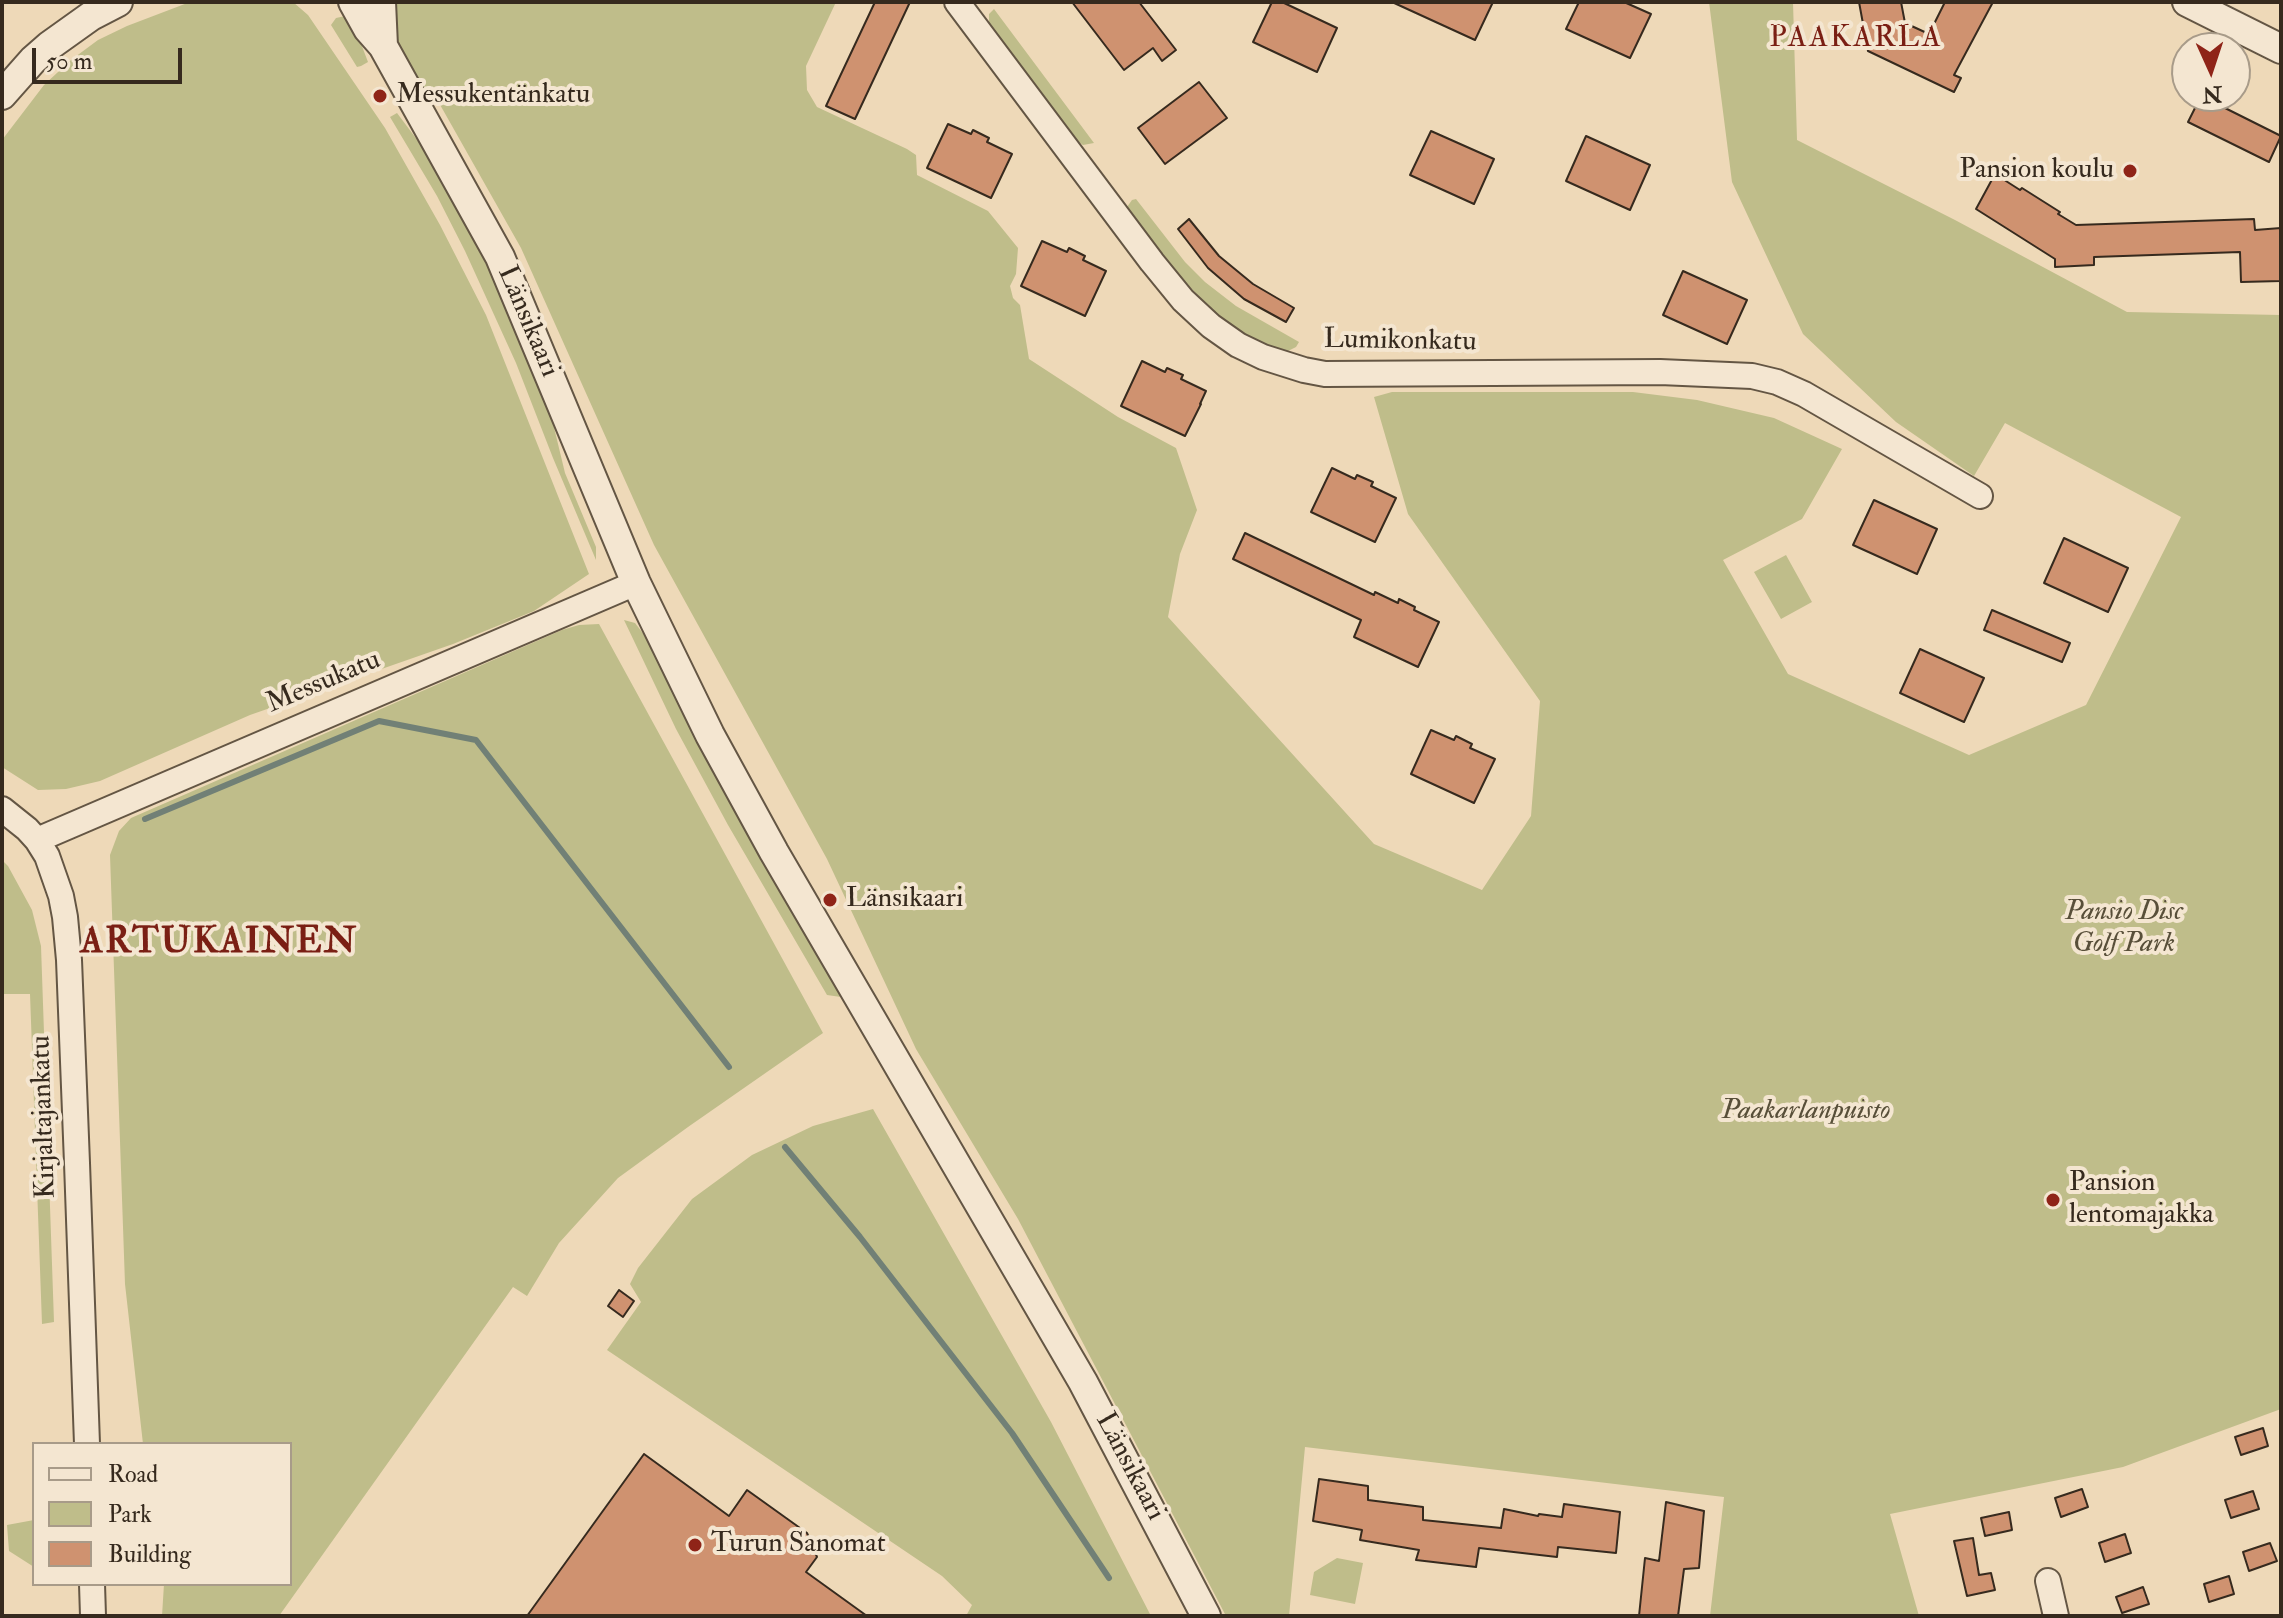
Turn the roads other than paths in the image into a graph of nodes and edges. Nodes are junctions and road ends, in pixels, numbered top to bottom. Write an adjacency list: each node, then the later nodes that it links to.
1 (118, 2): 8 (street)
2 (353, 2): 6 (street, Länsikaari)
3 (381, 2): 6 (street, Länsikaari)
4 (957, 2): 9 (street, Lumikonkatu)
5 (2187, 2): 7 (street)
6 (383, 46): 10 (street, Länsikaari)
7 (2281, 49)
8 (2, 95)
9 (1980, 496)
10 (636, 583): 12 (street, Messukatu); 17 (street, Länsikaari)
11 (2, 809): 12 (street, Kirjaltajankatu)
12 (37, 840): 13 (street, Kirjaltajankatu)
13 (87, 1442)
14 (2048, 1581): 18 (street)
15 (92, 1586): 16 (street)
16 (93, 1616)
17 (1206, 1616)
18 (2056, 1616)

